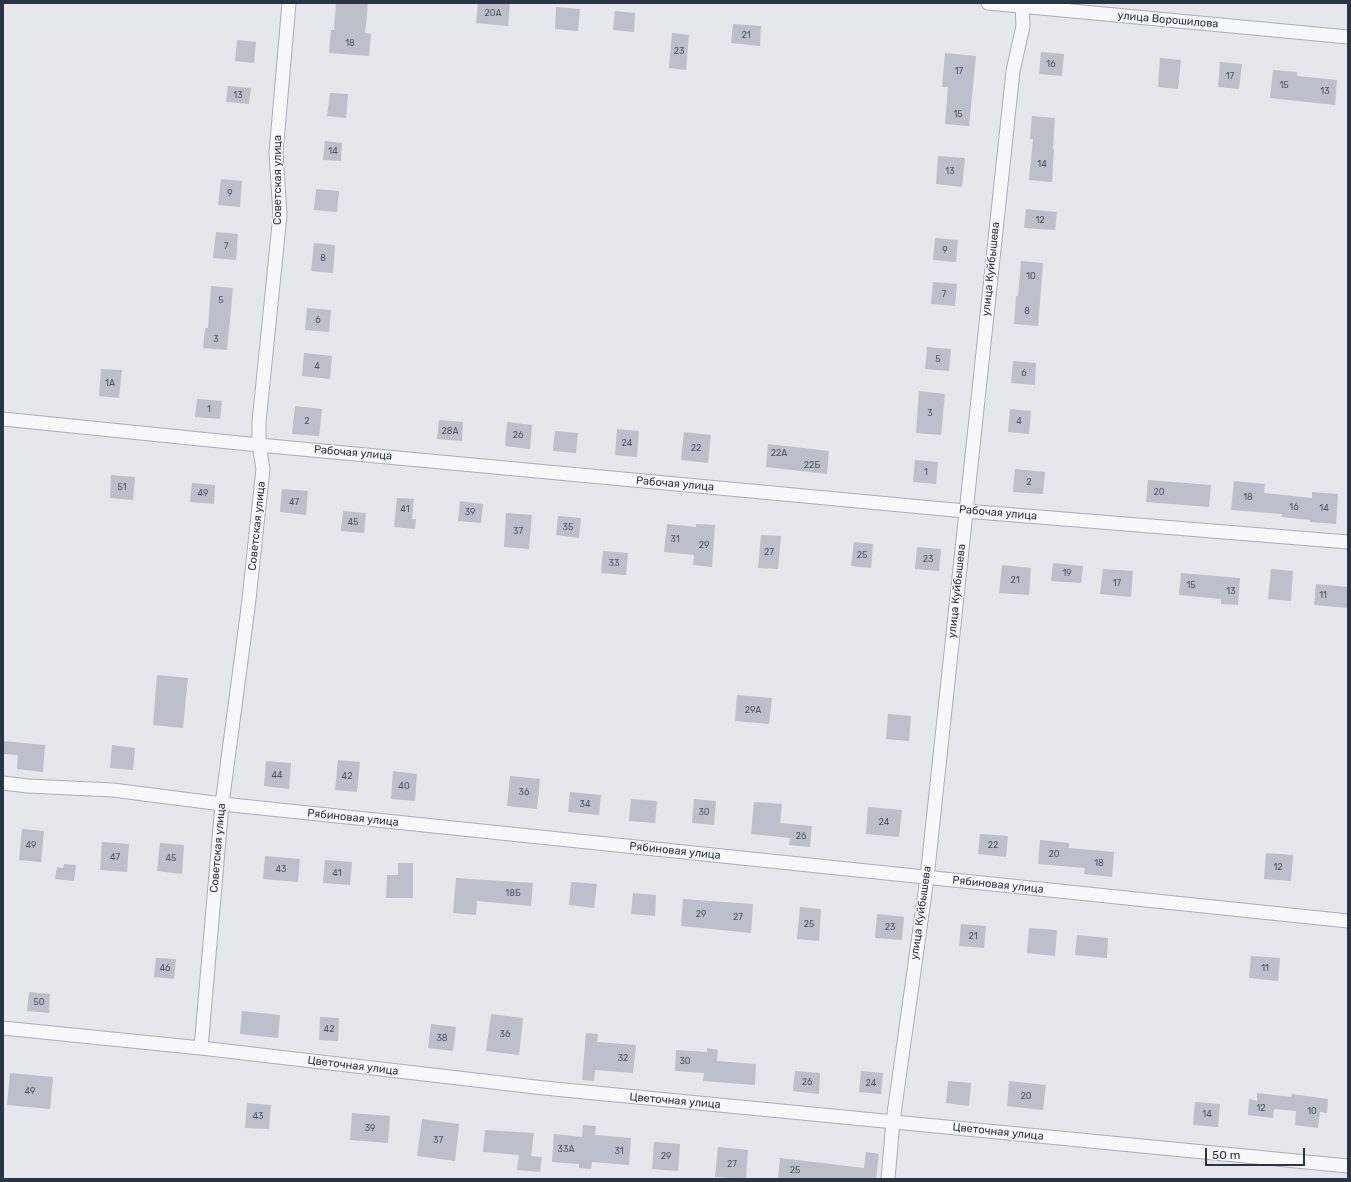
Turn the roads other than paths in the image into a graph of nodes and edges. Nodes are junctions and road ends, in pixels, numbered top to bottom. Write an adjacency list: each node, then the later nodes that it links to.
1 (289, 3): 6 (street, Советская улица)
2 (988, 3): 3 (street, улица Ворошилова)
3 (1023, 5): 4 (street, улица Ворошилова); 7 (street, улица Куйбышева)
4 (1348, 37)
5 (3, 419): 6 (street, Рабочая улица)
6 (259, 445): 7 (street, Рабочая улица); 10 (street, Советская улица)
7 (965, 511): 8 (street, Рабочая улица); 11 (street, улица Куйбышева)
8 (1348, 542)
9 (3, 783): 10 (street, Рябиновая улица)
10 (222, 804): 11 (street, Рябиновая улица); 14 (street, Советская улица)
11 (926, 878): 12 (street, Рябиновая улица); 15 (street, улица Куйбышева)
12 (1348, 921)
13 (3, 1028): 14 (street, Цветочная улица)
14 (201, 1048): 15 (street, Цветочная улица)
15 (893, 1122): 16 (street, Цветочная улица); 17 (street, улица Куйбышева)
16 (1348, 1166)
17 (888, 1179)

